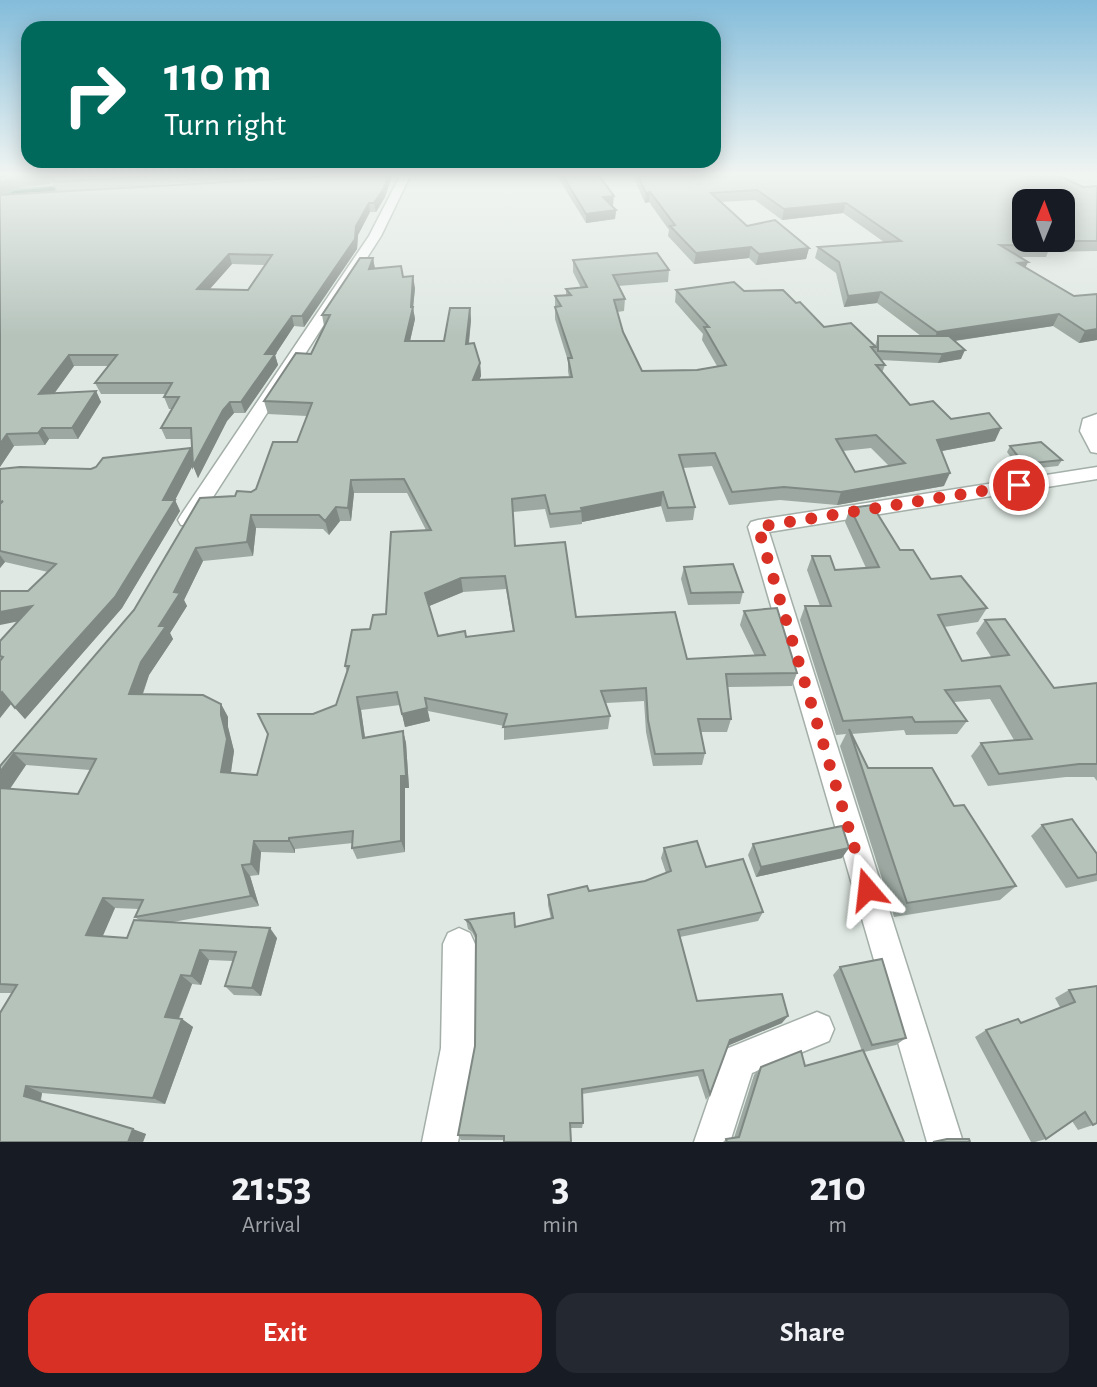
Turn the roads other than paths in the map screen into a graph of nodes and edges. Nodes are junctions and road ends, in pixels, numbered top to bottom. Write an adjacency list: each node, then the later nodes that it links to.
1 (378, 229): 5 (street)
2 (1097, 419): 3 (street)
3 (1097, 447)
4 (1097, 472): 10 (street)
5 (181, 532)
6 (459, 944): 8 (street)
7 (817, 1029): 9 (street)
8 (440, 1142)
9 (712, 1142)
10 (945, 1142)

